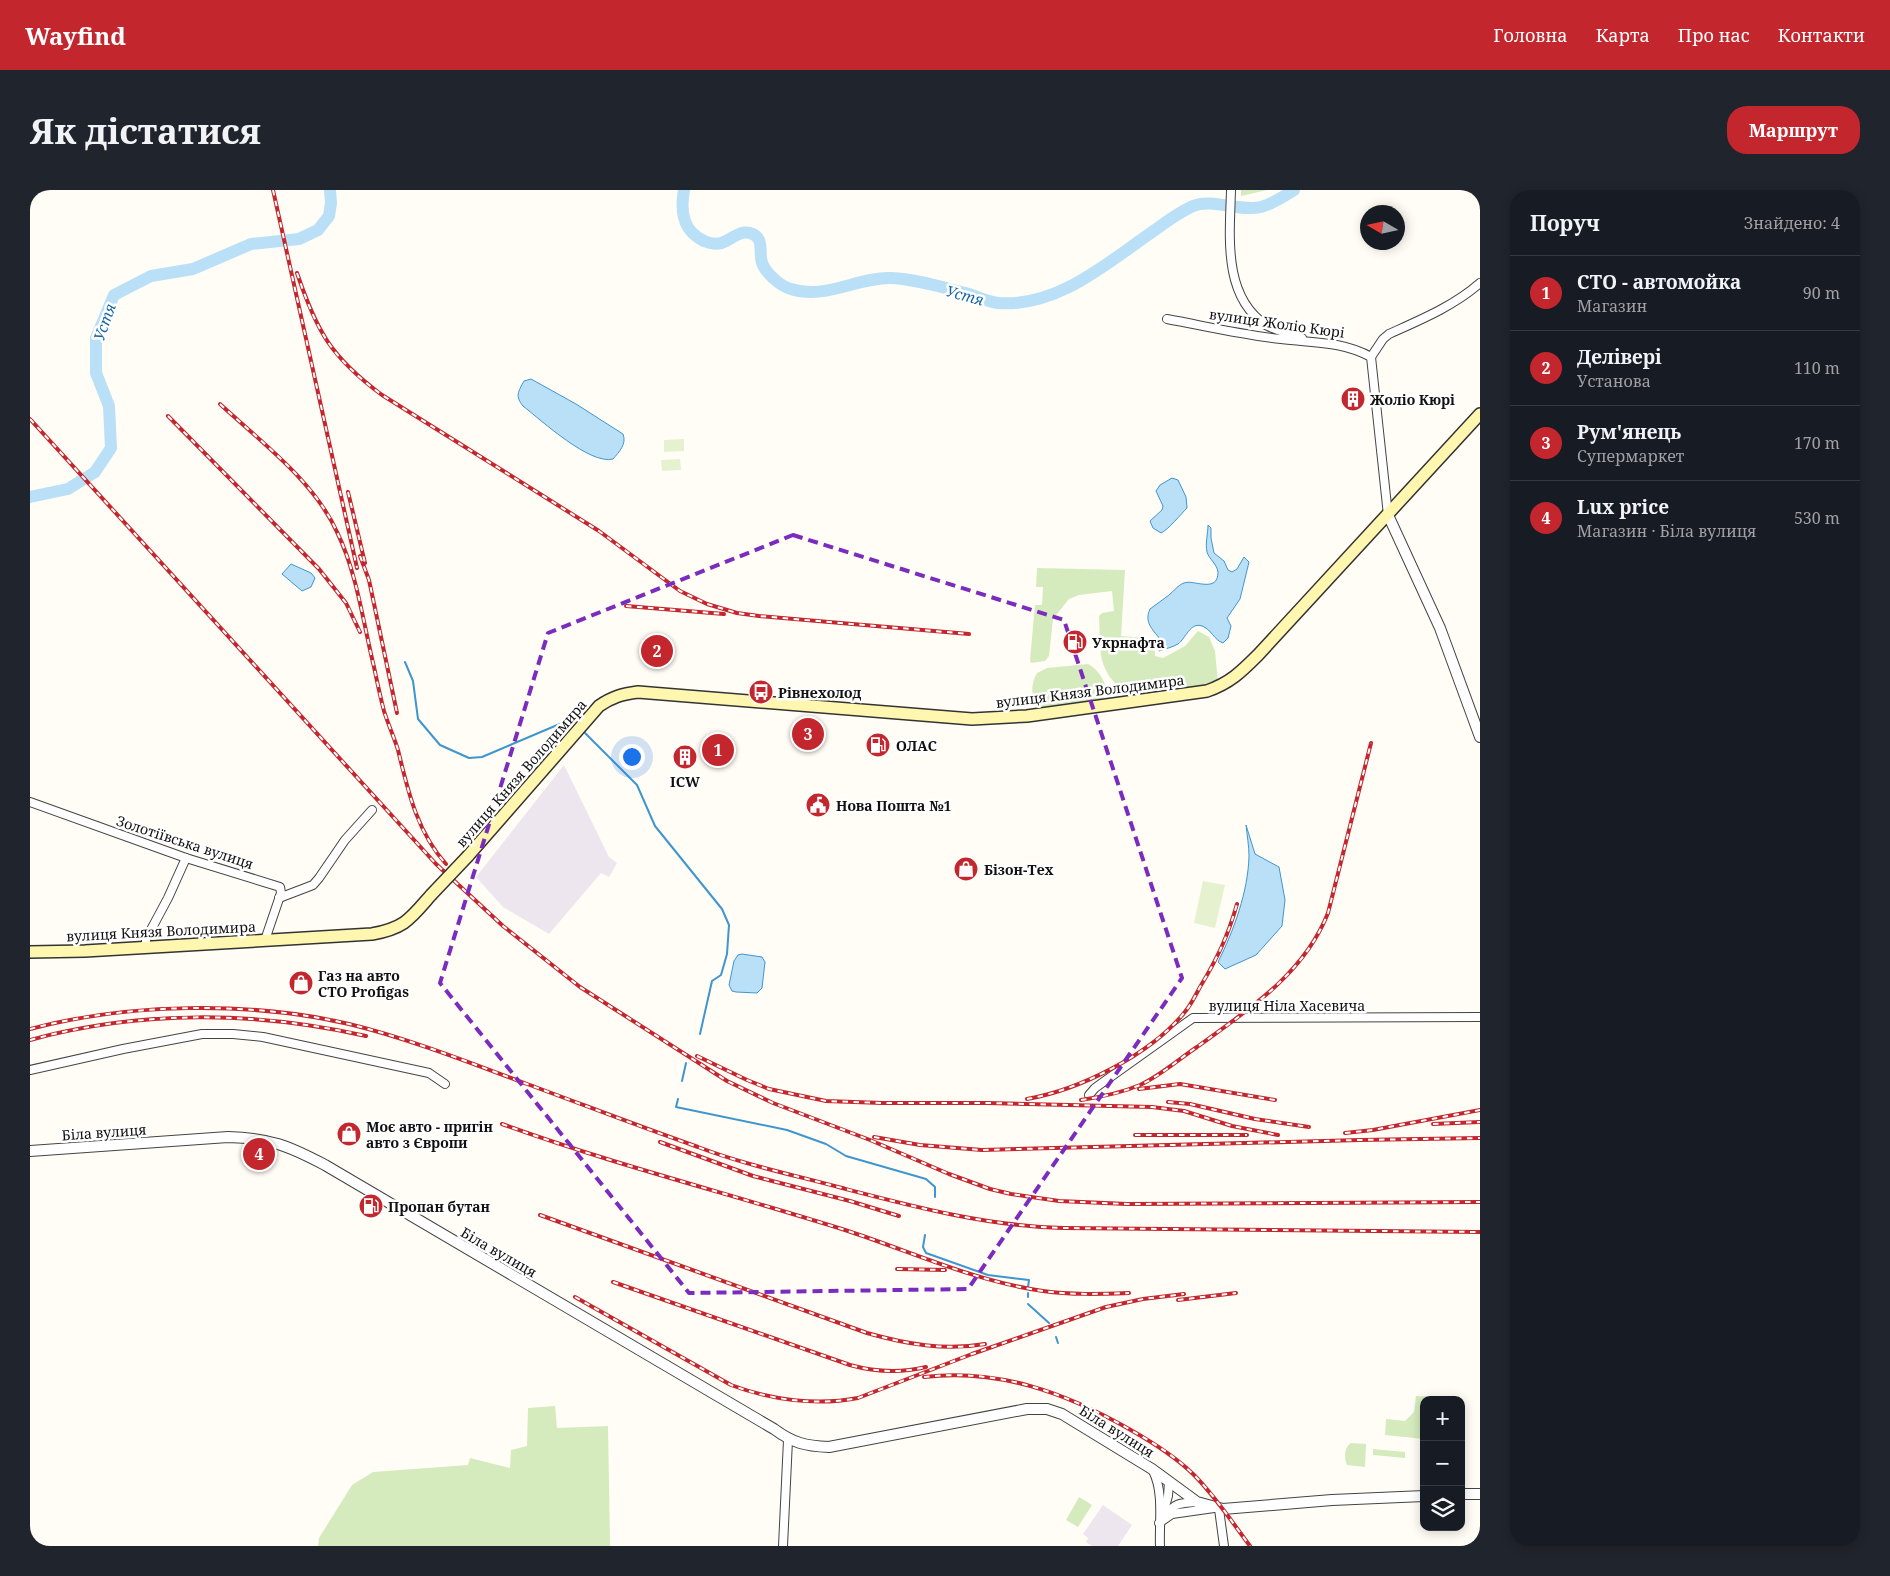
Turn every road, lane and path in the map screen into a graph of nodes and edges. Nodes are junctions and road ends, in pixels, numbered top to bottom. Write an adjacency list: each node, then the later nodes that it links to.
1 (1231, 190): 4 (street)
2 (1480, 283): 5 (street)
3 (1168, 319): 4 (street, вулиця Жоліо Кюрі)
4 (1309, 340): 5 (street, вулиця Жоліо Кюрі)
5 (1371, 357): 7 (street)
6 (1480, 414): 7 (main road, вулиця Князя Володимира)
7 (1388, 515): 8 (street); 13 (main road, вулиця Князя Володимира, bridge)
8 (1480, 737)
9 (30, 802): 11 (street, Золотіївська вулиця)
10 (372, 810): 12 (street)
11 (186, 858): 12 (street, Золотіївська вулиця); 14 (street)
12 (279, 898): 13 (street)
13 (265, 940): 14 (main road, вулиця Князя Володимира)
14 (146, 947): 15 (main road, вулиця Князя Володимира)
15 (30, 952)
16 (1480, 1017): 19 (street, вулиця Ніла Хасевича)
17 (30, 1070): 18 (street)
18 (445, 1084)
19 (1089, 1094)
20 (30, 1151): 21 (street, Біла вулиця)
21 (788, 1440): 22 (street, Біла вулиця); 30 (street)
22 (1152, 1469): 23 (street, Біла вулиця); 29 (street)
23 (1168, 1482): 27 (street, Біла вулиця); 29 (street)
24 (1465, 1494): 25 (street)
25 (1480, 1494)
26 (1420, 1496): 28 (street, Біла вулиця)
27 (1197, 1502): 28 (street, Біла вулиця); 29 (street)
28 (1217, 1508): 29 (street); 32 (street)
29 (1159, 1523): 31 (street)
30 (783, 1546)
31 (1160, 1546)
32 (1224, 1546)

